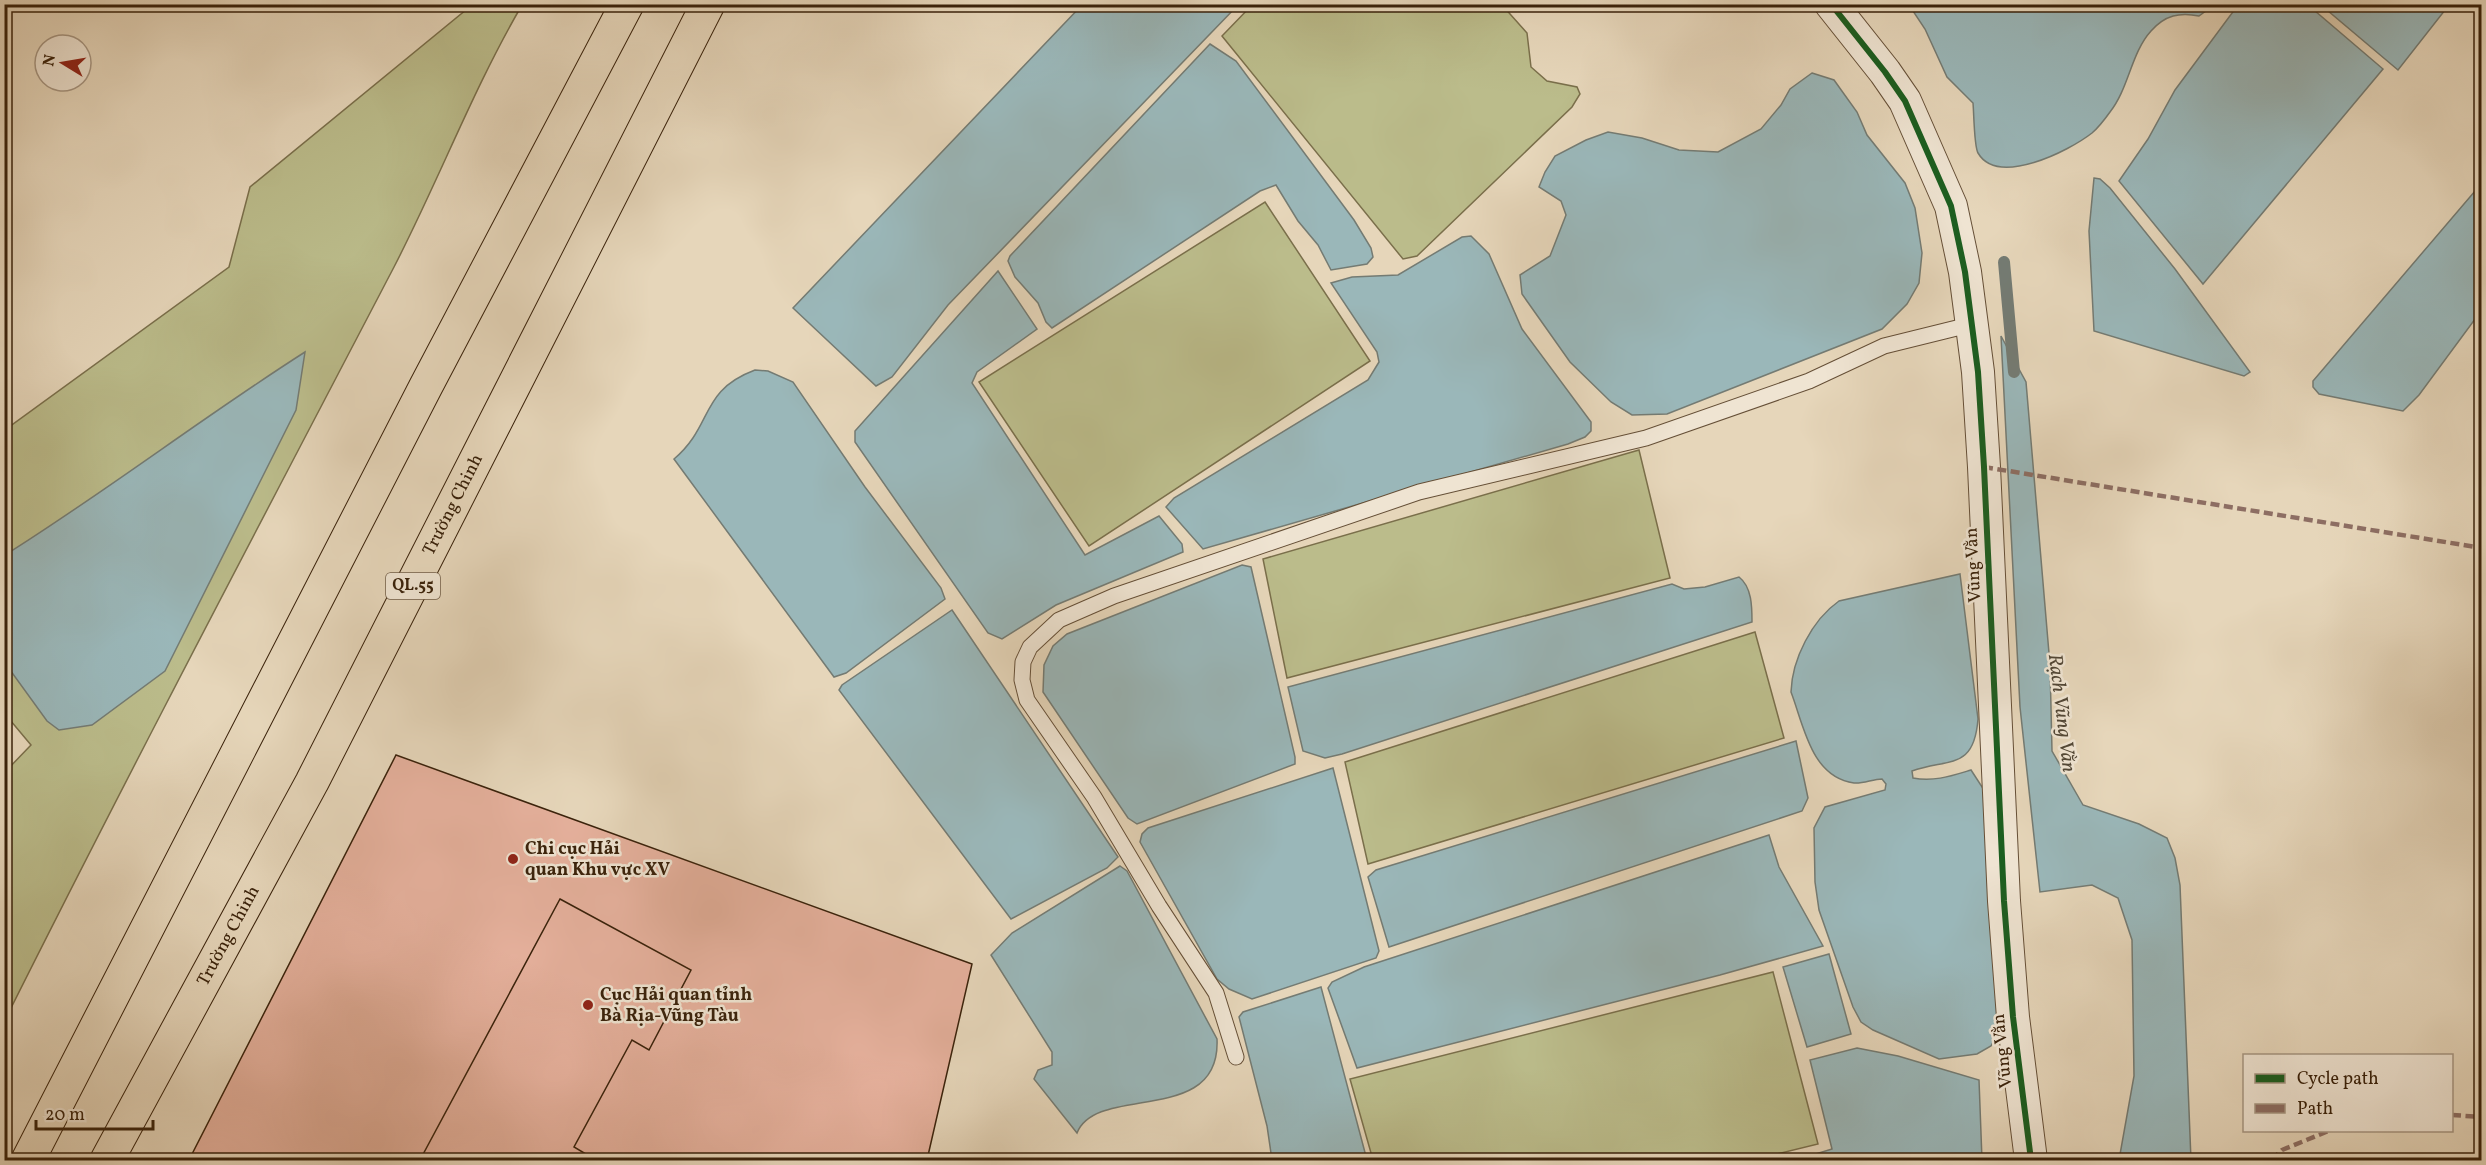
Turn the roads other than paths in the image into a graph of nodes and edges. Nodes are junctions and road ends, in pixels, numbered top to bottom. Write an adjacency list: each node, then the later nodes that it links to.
1 (627, 4): 6 (highway)
2 (708, 4): 7 (highway, Trường Chinh / QL.55)
3 (1831, 4): 4 (street, Vũng Vằn)
4 (1972, 324): 5 (lane); 8 (street, Vũng Vằn)
5 (1236, 1057)
6 (28, 1161)
7 (107, 1161)
8 (2031, 1161)

